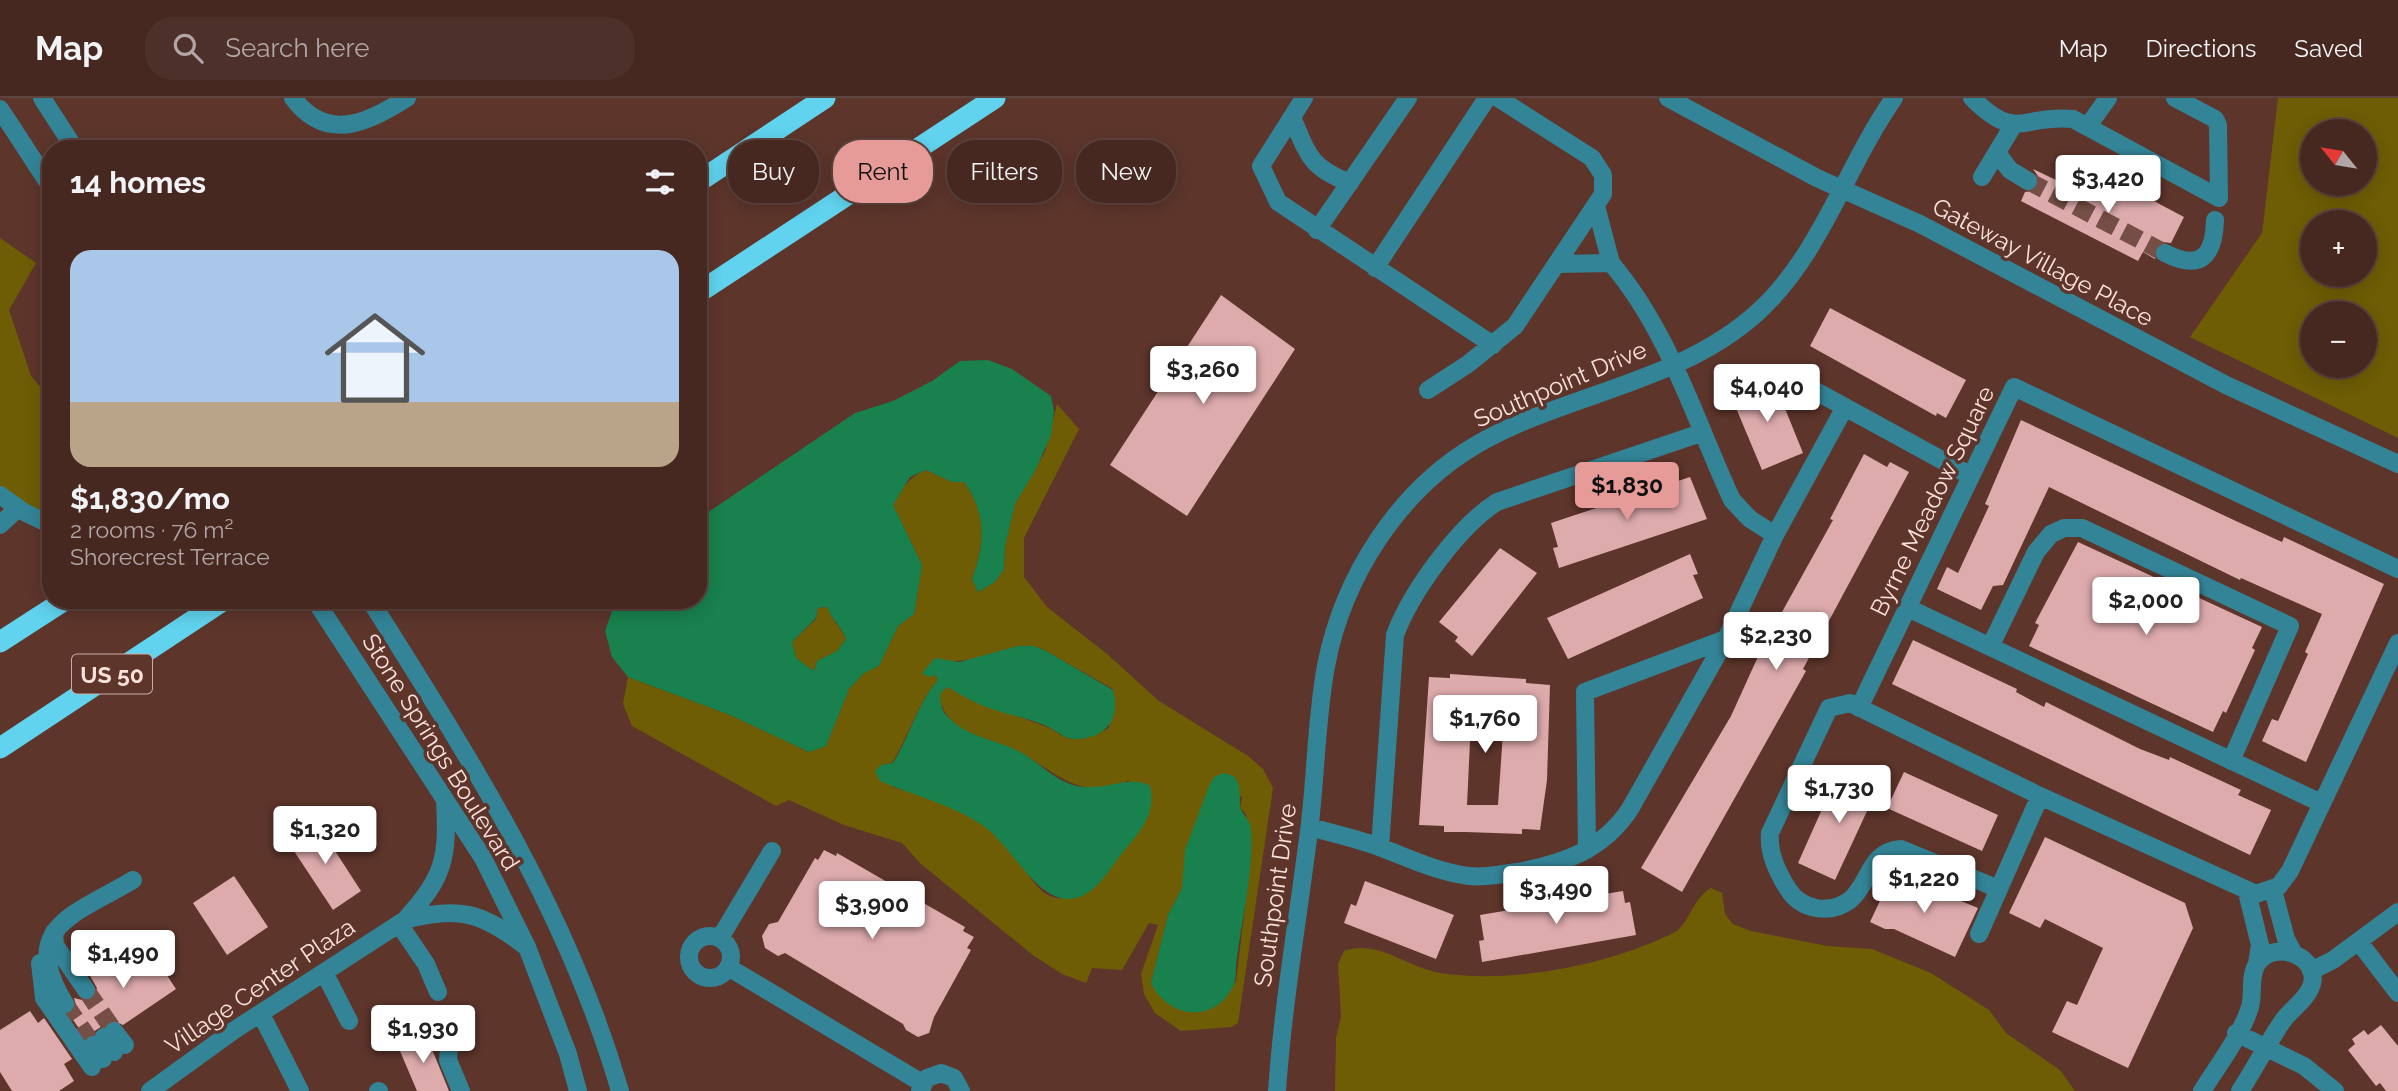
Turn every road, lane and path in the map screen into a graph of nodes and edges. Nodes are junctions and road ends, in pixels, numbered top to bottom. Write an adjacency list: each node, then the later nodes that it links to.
1 (42, 98): 19 (street)
2 (293, 98): 3 (street)
3 (407, 98)
4 (825, 98): 22 (highway)
5 (995, 98): 34 (highway)
6 (1304, 98): 16 (street)
7 (1408, 98): 25 (street)
8 (1487, 98): 33 (street)
9 (1497, 98): 27 (street)
10 (1668, 98): 26 (street, Gateway Village Place)
11 (1895, 98): 26 (street, Southpoint Drive)
12 (2108, 98): 18 (street)
13 (2175, 98): 18 (street)
14 (1980, 100): 17 (street)
15 (0, 109): 21 (street)
16 (1292, 117): 25 (street); 29 (street)
17 (2014, 124): 18 (street); 20 (street)
18 (2088, 126)
19 (69, 140)
20 (1997, 152): 23 (street); 24 (street)
21 (42, 173)
22 (707, 175)
23 (1982, 177)
24 (2028, 181)
25 (1350, 183): 29 (street)
26 (1842, 189): 36 (street, Southpoint Drive); 41 (street, Gateway Village Place)
27 (1596, 206): 31 (street); 32 (street)
28 (2215, 220): 30 (street)
29 (1317, 230): 33 (street)
30 (2165, 253)
31 (1558, 264): 32 (street); 35 (street)
32 (1611, 264): 36 (street)
33 (1375, 268): 35 (street)
34 (707, 287)
35 (1493, 345): 38 (street)
36 (1672, 364): 40 (street); 64 (street, Southpoint Drive)
37 (1798, 383): 39 (street)
38 (1429, 390)
39 (1845, 407): 42 (street); 47 (street)
40 (1701, 433): 47 (street); 65 (street)
41 (2398, 464)
42 (1971, 476): 48 (street, Byrne Meadow Square); 49 (street, Byrne Meadow Square)
43 (0, 495): 44 (street)
44 (18, 508): 45 (street); 46 (street)
45 (42, 520)
46 (0, 525)
47 (1775, 535): 54 (street)
48 (2398, 569)
49 (1908, 608): 57 (street); 58 (street, Byrne Meadow Square)
50 (51, 609): 55 (highway)
51 (210, 609): 59 (highway, US 50)
52 (321, 609): 62 (street, Stone Springs Boulevard)
53 (376, 609): 97 (street, Stone Springs Boulevard)
54 (1726, 639): 67 (street); 67 (street)
55 (0, 642)
56 (2398, 643): 63 (street)
57 (1990, 647): 60 (street); 60 (street)
58 (1859, 708): 61 (street); 69 (street)
59 (0, 748)
60 (2231, 761): 63 (street)
61 (2040, 796): 69 (street); 71 (street)
62 (445, 800): 73 (street); 78 (street, Stone Springs Boulevard)
63 (2321, 803): 70 (street)
64 (1310, 827): 65 (street); 99 (street, Southpoint Drive)
65 (1380, 847): 67 (street)
66 (772, 850): 76 (street)
67 (1587, 850)
68 (132, 880): 75 (street)
69 (1999, 889): 74 (street)
70 (2273, 890): 71 (street); 79 (street)
71 (2247, 892): 80 (street)
72 (2398, 912): 77 (street)
73 (402, 922): 78 (street); 83 (street, Village Center Plaza); 84 (street)
74 (1979, 934)
75 (50, 938): 75 (street); 90 (street)
76 (720, 939): 81 (street); 81 (street)
77 (2359, 942): 82 (street); 85 (street)
78 (527, 947): 96 (street, Stone Springs Boulevard)
79 (2294, 954): 80 (street); 82 (street)
80 (2257, 964): 89 (street)
81 (728, 967): 92 (street)
82 (2311, 971): 91 (street)
83 (325, 974): 86 (street, Village Center Plaza); 87 (street)
84 (438, 992)
85 (2398, 993)
86 (261, 1014): 93 (street, Village Center Plaza); 94 (street)
87 (349, 1021)
88 (451, 1024): 95 (street)
89 (2236, 1033): 91 (street); 100 (street)
90 (106, 1048)
91 (2267, 1048): 101 (street); 102 (street)
92 (921, 1087): 98 (street)
93 (150, 1091)
94 (300, 1091)
95 (461, 1091)
96 (578, 1091)
97 (620, 1091)
98 (961, 1091)
99 (1277, 1091)
100 (2202, 1091)
101 (2241, 1091)
102 (2335, 1091)

